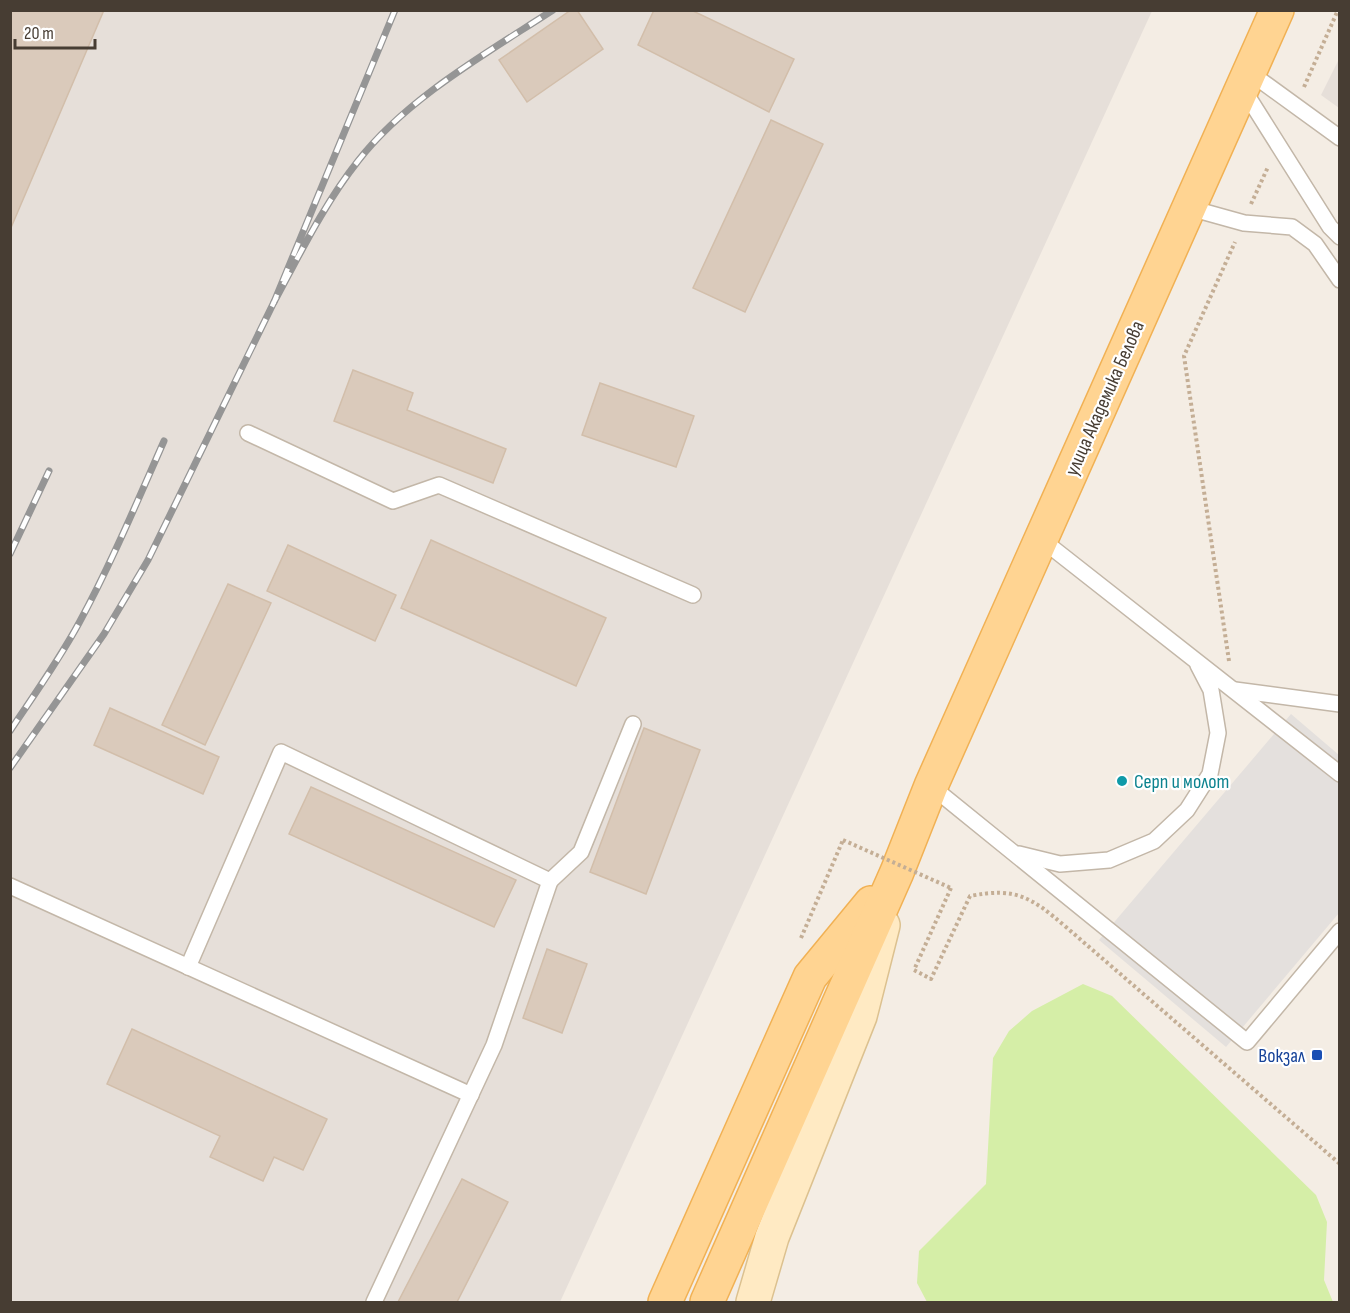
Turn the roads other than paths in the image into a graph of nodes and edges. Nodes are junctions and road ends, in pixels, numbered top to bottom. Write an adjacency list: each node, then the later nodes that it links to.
1 (1277, 10): 2 (main road, улица Академика Белова)
2 (1246, 80): 3 (lane); 4 (main road, улица Академика Белова); 5 (lane)
3 (1340, 138)
4 (1190, 208): 6 (lane); 8 (main road, улица Академика Белова)
5 (1340, 237)
6 (1340, 280)
7 (248, 433): 9 (lane)
8 (1041, 539): 10 (lane); 15 (main road, улица Академика Белова)
9 (693, 595)
10 (1197, 661): 11 (lane); 16 (lane)
11 (1233, 689): 12 (lane); 14 (lane)
12 (1340, 704)
13 (633, 724): 18 (lane)
14 (1340, 774)
15 (931, 786): 16 (lane); 17 (main road, улица Академика Белова)
16 (1014, 852): 20 (lane)
17 (897, 872): 24 (main road); 25 (main road, улица Академика Белова); 26 (main road)
18 (550, 881): 21 (lane); 22 (lane)
19 (10, 886): 21 (lane)
20 (1340, 931)
21 (188, 967): 22 (lane)
22 (471, 1095): 23 (lane)
23 (374, 1302)
24 (665, 1302)
25 (707, 1302)
26 (753, 1302)

